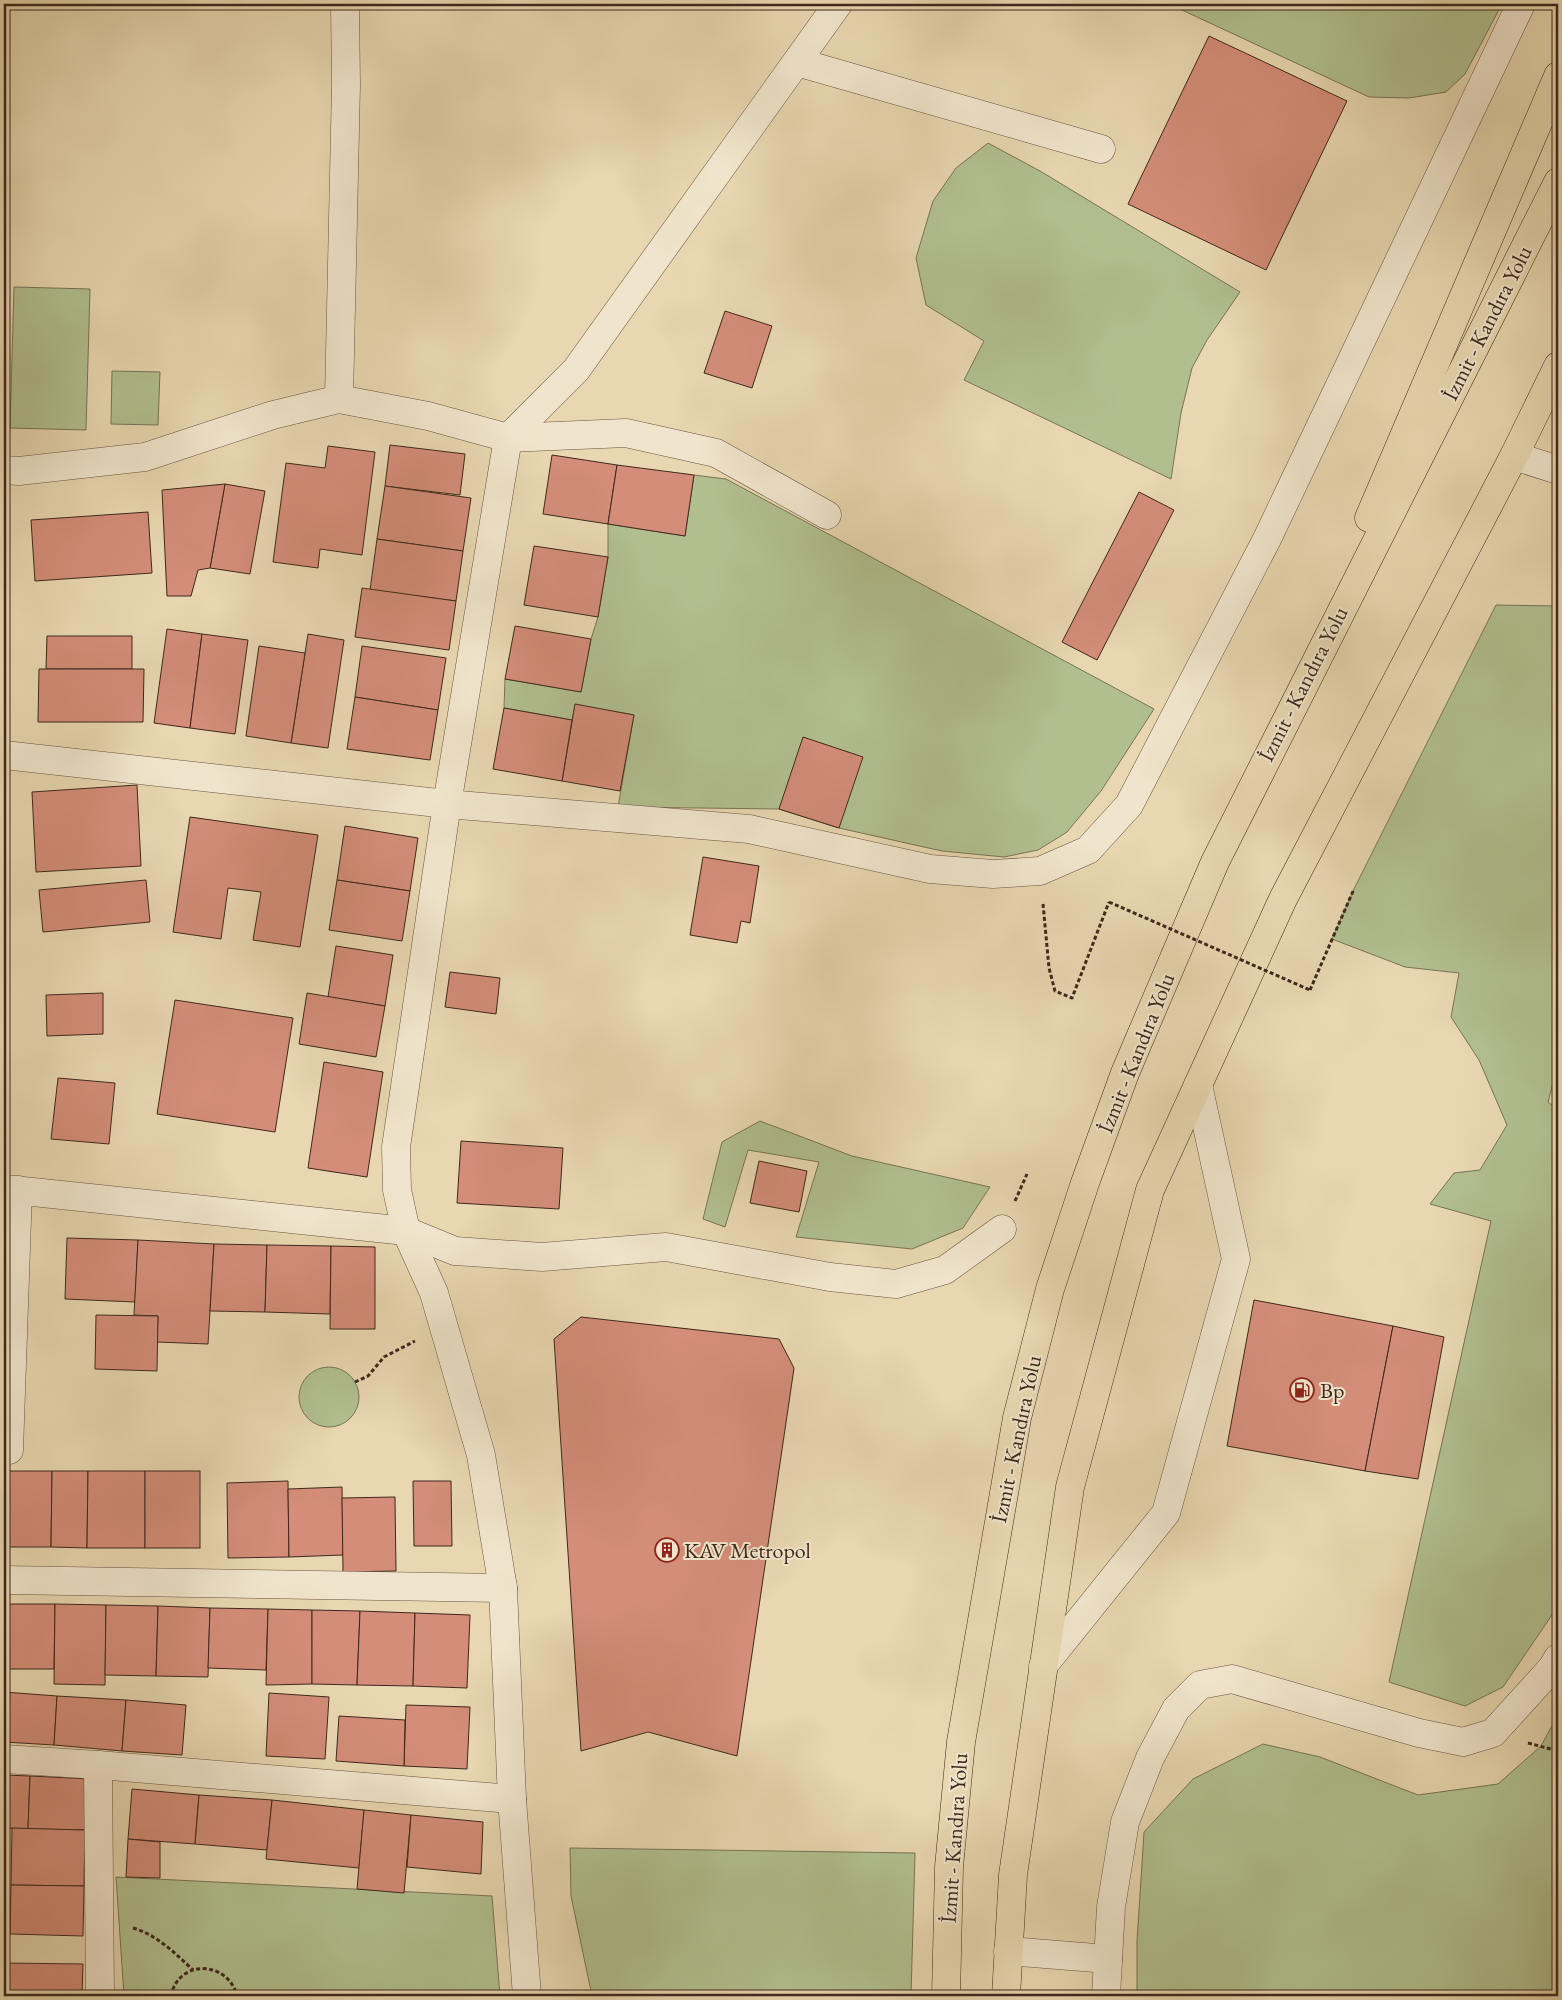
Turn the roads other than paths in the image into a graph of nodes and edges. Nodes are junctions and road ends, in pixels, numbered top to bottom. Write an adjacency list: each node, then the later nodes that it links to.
1 (346, 4): 9 (street)
2 (838, 4): 4 (street)
3 (1521, 4): 17 (street)
4 (797, 62): 6 (street); 10 (street)
5 (1558, 76): 16 (highway)
6 (1101, 149)
7 (1558, 182): 16 (highway, İzmit - Kandıra Yolu)
8 (1558, 366): 11 (highway)
9 (339, 399): 10 (street); 12 (street)
10 (508, 438): 14 (street); 17 (street)
11 (1514, 456): 13 (street); 18 (highway)
12 (4, 470)
13 (1558, 470)
14 (827, 515)
15 (4, 755): 17 (street)
16 (1267, 756): 35 (highway, İzmit - Kandıra Yolu)
17 (447, 804): 21 (street)
18 (1198, 1085): 27 (highway); 27 (street)
19 (11, 1189): 21 (street); 22 (street)
20 (1002, 1229): 21 (street)
21 (406, 1231): 25 (street)
22 (8, 1322): 23 (street)
23 (4, 1450)
24 (4, 1580): 25 (street)
25 (503, 1588): 30 (street)
26 (1558, 1658): 32 (street)
27 (1043, 1666): 31 (highway)
28 (4, 1759): 29 (street)
29 (98, 1765): 30 (street); 33 (street)
30 (512, 1798): 34 (street)
31 (1008, 1951): 32 (street); 36 (highway)
32 (1108, 1959): 37 (street)
33 (100, 1996)
34 (527, 1996)
35 (946, 1996)
36 (1006, 1996)
37 (1106, 1996)

